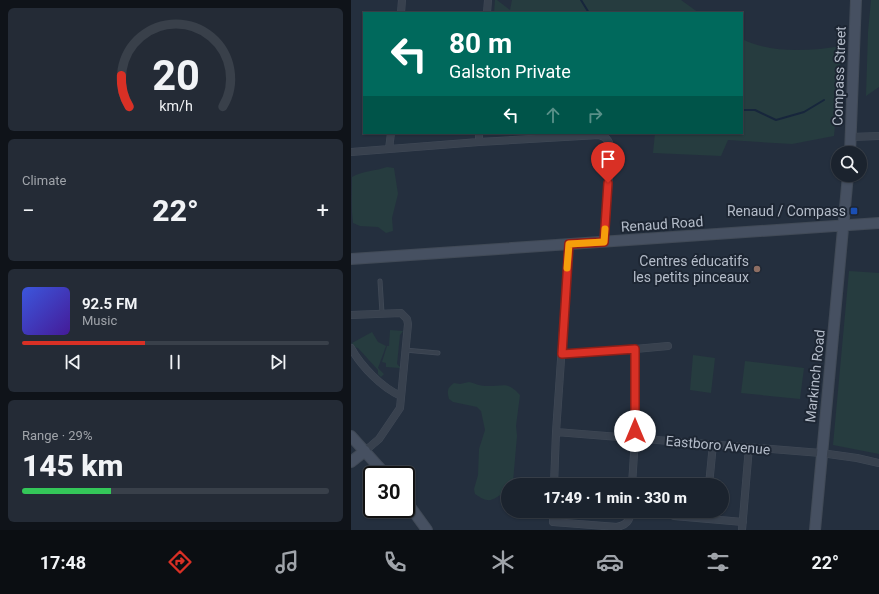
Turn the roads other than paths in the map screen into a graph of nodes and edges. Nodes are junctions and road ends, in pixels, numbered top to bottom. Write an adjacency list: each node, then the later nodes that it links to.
1 (402, 0): 4 (street)
2 (488, 0): 5 (street)
3 (856, 0): 9 (street, Compass Street)
4 (401, 12)
5 (487, 12)
6 (391, 134): 12 (street)
7 (479, 134): 10 (street)
8 (879, 136): 9 (street)
9 (851, 137): 11 (street, Compass Street)
10 (479, 142): 12 (street); 17 (street)
11 (850, 146)
12 (389, 149): 13 (street)
13 (351, 152)
14 (847, 182): 16 (street)
15 (879, 223): 16 (street, Renaud Road)
16 (843, 225): 17 (street, Renaud Road); 36 (street, Markinch Road)
17 (604, 242): 18 (street, Renaud Road)
18 (569, 244): 19 (street, Renaud Road); 28 (street)
19 (351, 259)
20 (379, 280): 21 (lane)
21 (381, 314): 22 (street); 26 (street)
22 (351, 315)
23 (668, 346): 25 (street)
24 (351, 348): 29 (street)
25 (635, 349): 28 (street); 32 (street)
26 (405, 350): 27 (lane); 29 (street)
27 (438, 353)
28 (562, 354): 30 (street)
29 (401, 396): 35 (street)
30 (556, 432): 32 (street, Eastboro Avenue); 40 (street)
31 (351, 436): 35 (street)
32 (635, 438): 33 (street, Eastboro Avenue); 41 (street)
33 (713, 444): 34 (street, Eastboro Avenue); 42 (street)
34 (749, 447): 36 (street, Eastboro Avenue); 48 (street)
35 (365, 451): 37 (street); 39 (street)
36 (821, 454): 38 (street, Eastboro Avenue); 51 (street, Markinch Road)
37 (351, 462)
38 (879, 463)
39 (378, 466)
40 (554, 478)
41 (632, 478)
42 (710, 478)
43 (415, 513): 49 (street)
44 (553, 518): 45 (street)
45 (629, 518)
46 (695, 518): 47 (street)
47 (705, 519): 48 (street)
48 (743, 522): 50 (street)
49 (427, 530)
50 (742, 530)
51 (815, 530)

